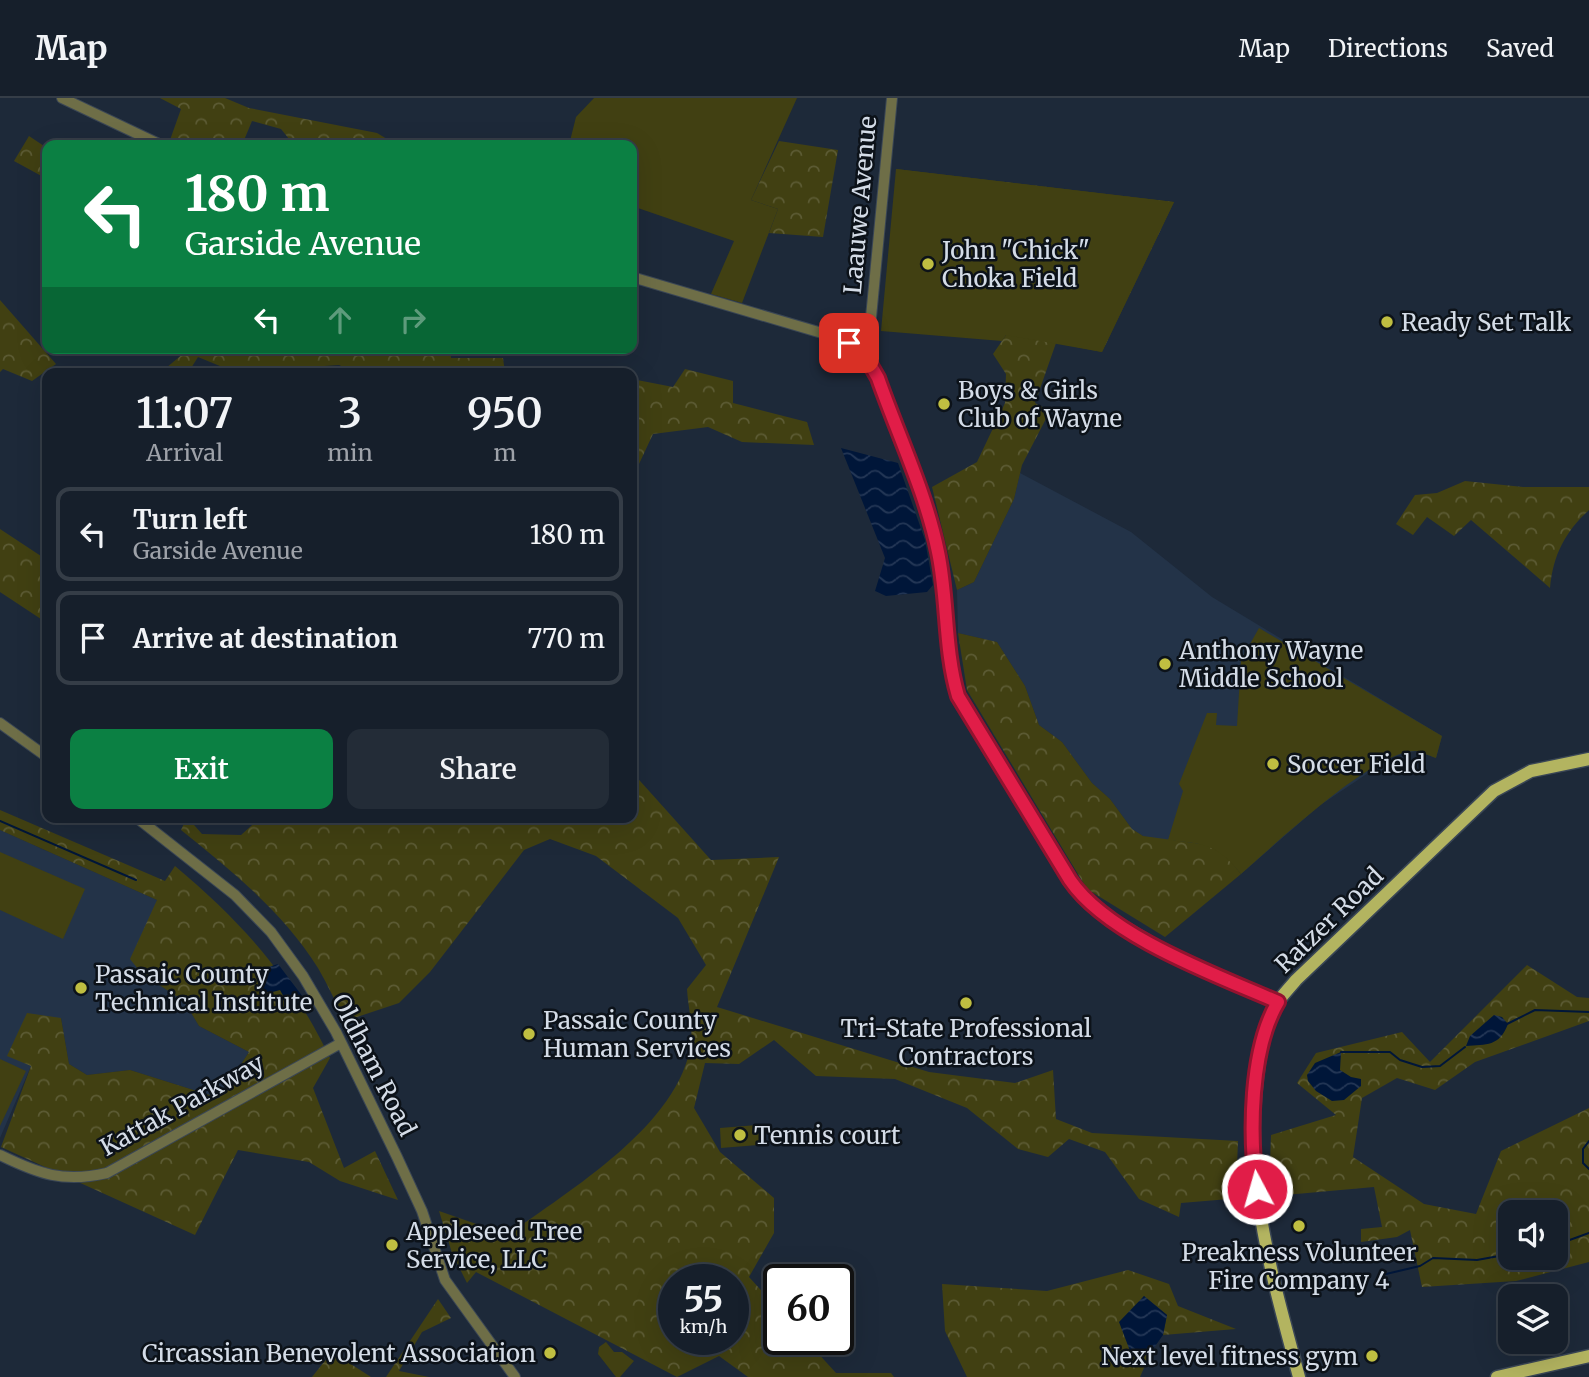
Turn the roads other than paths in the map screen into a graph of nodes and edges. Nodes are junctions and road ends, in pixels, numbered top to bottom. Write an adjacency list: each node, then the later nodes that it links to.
1 (62, 98): 3 (street)
2 (892, 98): 5 (street, Laauwe Avenue)
3 (151, 140)
4 (637, 278): 5 (street)
5 (867, 359): 10 (street)
6 (0, 723): 7 (street)
7 (42, 753)
8 (1589, 759): 10 (main road, Ratzer Road)
9 (143, 823): 11 (street, Oldham Road)
10 (1278, 1002): 15 (main road, Ratzer Road)
11 (341, 1043): 12 (street, Kattak Parkway); 14 (street, Oldham Road)
12 (0, 1155)
13 (1589, 1356): 16 (main road)
14 (515, 1377)
15 (1300, 1377)
16 (1497, 1377)

